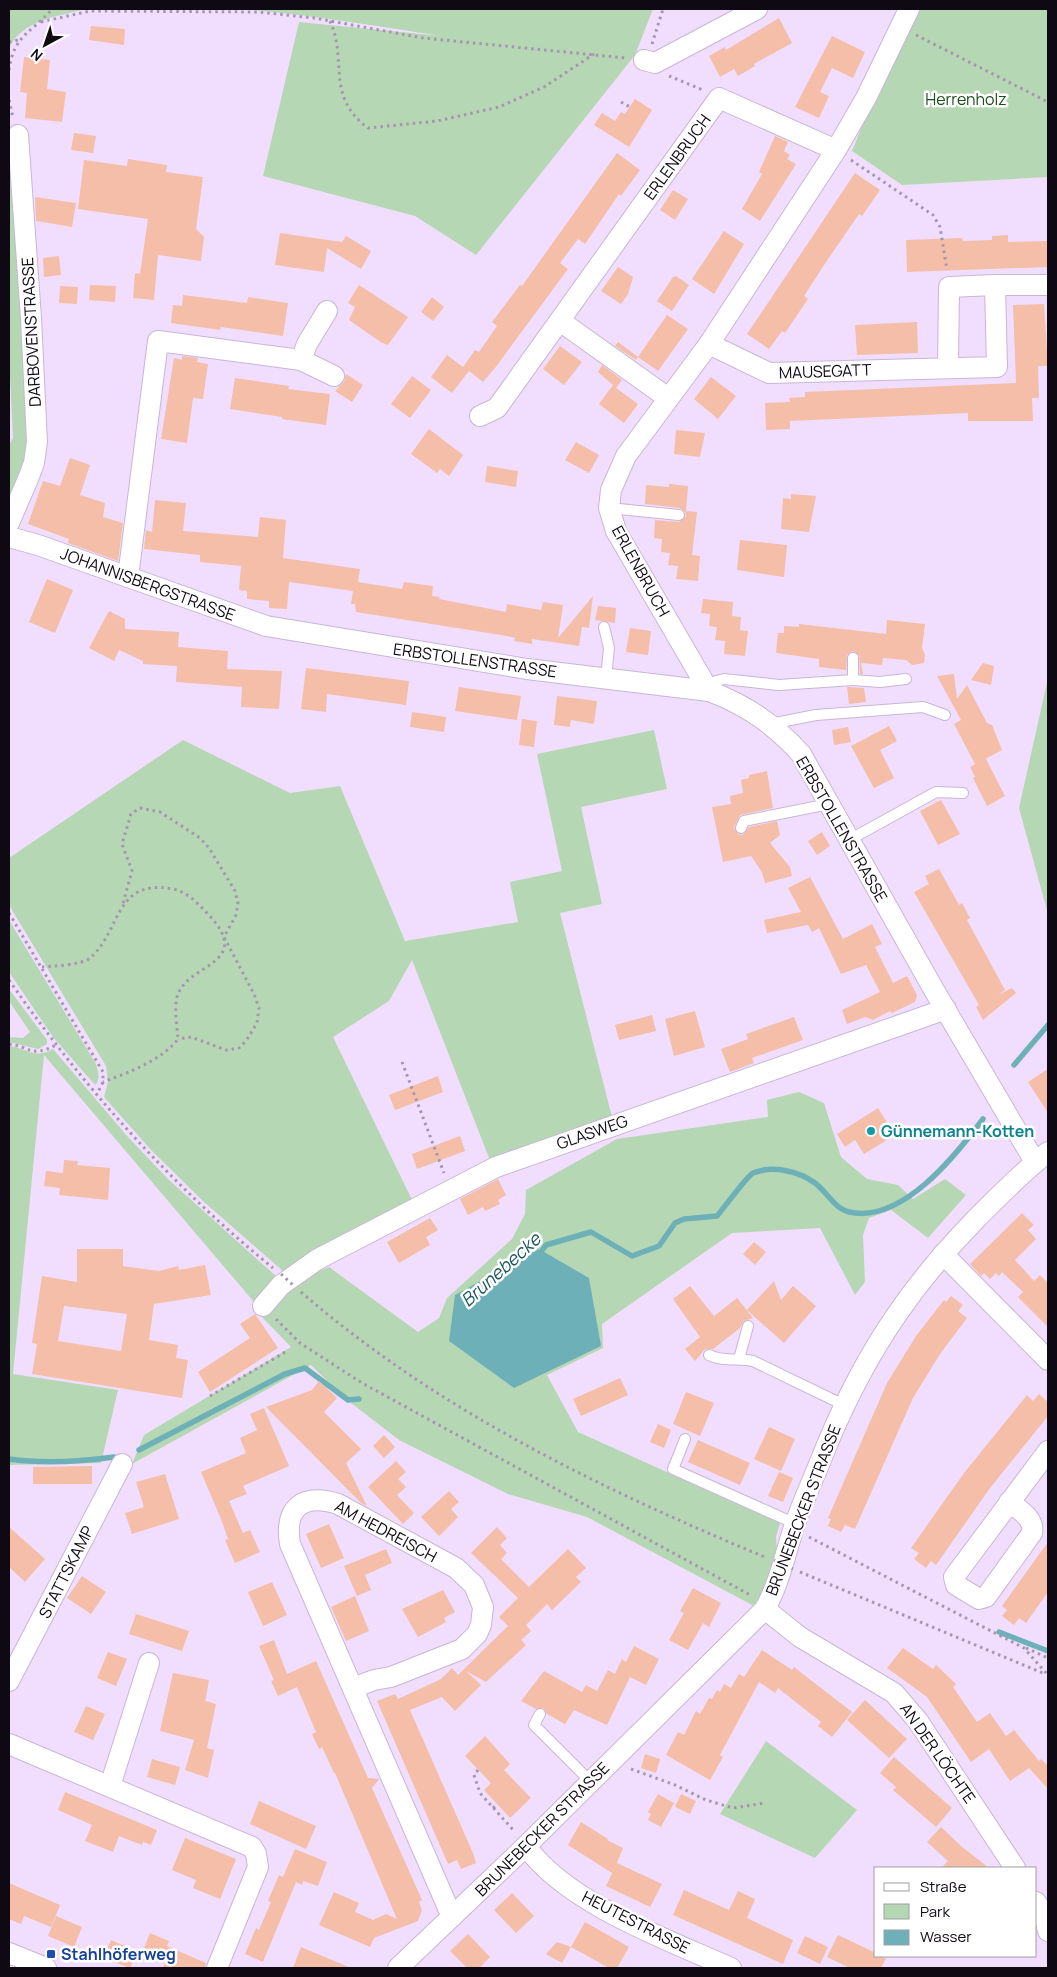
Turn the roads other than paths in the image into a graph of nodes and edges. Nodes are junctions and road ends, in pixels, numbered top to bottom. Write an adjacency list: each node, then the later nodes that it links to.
1 (757, 9): 3 (street)
2 (905, 18): 5 (street, ERLENBRUCH)
3 (650, 62)
4 (18, 135): 18 (street, DARBOVENSTRASSE)
5 (836, 150): 9 (street, ERLENBRUCH); 10 (street, ERLENBRUCH)
6 (995, 285): 7 (street); 12 (street); 12 (street, MAUSEGATT)
7 (1048, 286)
8 (327, 311): 11 (street)
9 (560, 320): 14 (street); 15 (street, ERLENBRUCH)
10 (710, 344): 12 (street, MAUSEGATT); 14 (street, ERLENBRUCH)
11 (300, 360): 13 (street); 20 (street)
12 (948, 367)
13 (334, 376)
14 (668, 398): 16 (street, ERLENBRUCH)
15 (480, 416)
16 (610, 508): 17 (lane); 27 (street, ERLENBRUCH)
17 (678, 515)
18 (9, 523)
19 (9, 537): 20 (street, JOHANNISBERGSTRASSE)
20 (128, 576): 22 (street, JOHANNISBERGSTRASSE)
21 (604, 627): 24 (lane)
22 (287, 630): 24 (street, ERBSTOLLENSTRASSE)
23 (853, 658): 25 (lane)
24 (606, 679): 27 (street, ERBSTOLLENSTRASSE)
25 (853, 680): 26 (lane); 27 (lane)
26 (906, 680)
27 (707, 687): 29 (street, ERBSTOLLENSTRASSE)
28 (945, 715): 29 (lane)
29 (770, 724): 31 (street, ERBSTOLLENSTRASSE)
30 (963, 793): 33 (lane)
31 (829, 804): 32 (lane); 33 (street, ERBSTOLLENSTRASSE)
32 (741, 828)
33 (849, 840): 34 (street, ERBSTOLLENSTRASSE)
34 (946, 1009): 35 (street, ERBSTOLLENSTRASSE); 37 (street, GLASWEG)
35 (1042, 1157): 36 (street, BRUNEBECKER STRASSE)
36 (943, 1254): 41 (street); 42 (street, BRUNEBECKER STRASSE)
37 (263, 1306)
38 (748, 1326): 40 (lane)
39 (709, 1355): 40 (lane)
40 (740, 1359): 42 (lane)
41 (1048, 1360)
42 (844, 1405): 47 (street, BRUNEBECKER STRASSE)
43 (684, 1439): 47 (lane)
44 (1048, 1451): 46 (street)
45 (122, 1464): 50 (street, STATTSKAMP)
46 (1009, 1502): 46 (street)
47 (795, 1526): 48 (street, BRUNEBECKER STRASSE)
48 (766, 1607): 54 (street, BRUNEBECKER STRASSE); 57 (street, AN DER LÖCHTE)
49 (150, 1663): 55 (street)
50 (9, 1681)
51 (353, 1688): 51 (street, AM HEDREISCH); 58 (street, AM HEDREISCH)
52 (540, 1714): 54 (lane)
53 (9, 1744): 55 (street)
54 (590, 1781): 56 (street, BRUNEBECKER STRASSE)
55 (110, 1786): 61 (street)
56 (526, 1846): 58 (street, BRUNEBECKER STRASSE); 63 (street, HEUTESTRASSE)
57 (1014, 1867)
58 (452, 1917): 62 (street, BRUNEBECKER STRASSE)
59 (9, 1953): 60 (street)
60 (46, 1968)
61 (217, 1968)
62 (398, 1968)
63 (731, 1968)

